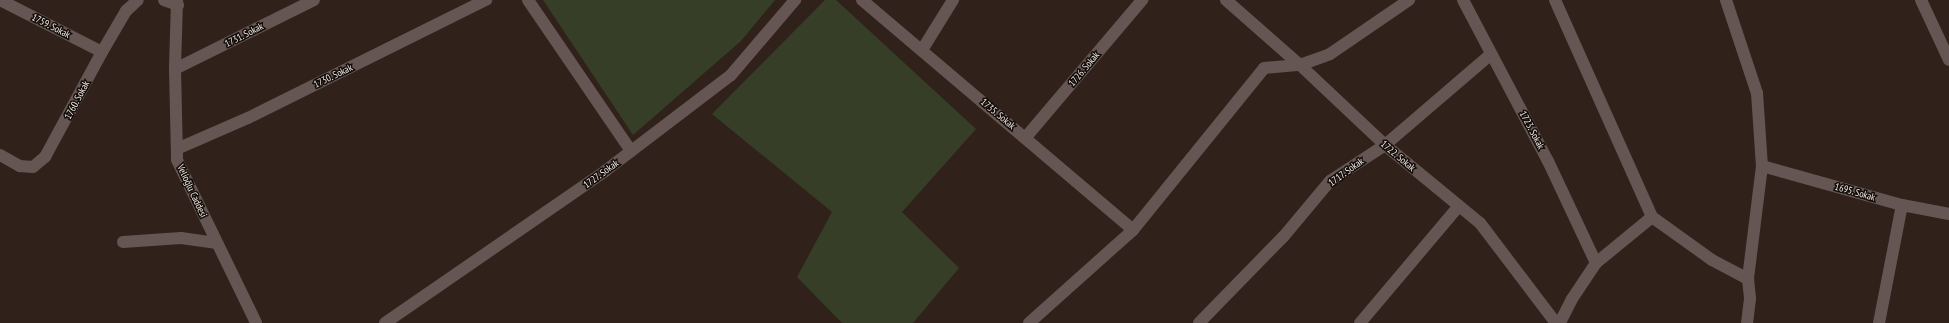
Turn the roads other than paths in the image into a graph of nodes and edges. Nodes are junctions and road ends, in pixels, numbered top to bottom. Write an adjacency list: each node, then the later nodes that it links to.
1 (0, 0): 19 (street, 1759. Sokak)
2 (138, 0): 19 (street, 1760. Sokak)
3 (164, 0): 17 (street)
4 (314, 0): 23 (street, 1731. Sokak)
5 (486, 0): 26 (street, 1730. Sokak)
6 (528, 0): 27 (street)
7 (795, 0): 27 (street, 1727. Sokak)
8 (862, 0): 18 (street, 1735. Sokak)
9 (953, 0): 18 (street)
10 (1142, 0): 24 (street, 1726. Sokak)
11 (1226, 0): 22 (street, 1722. Sokak)
12 (1409, 0): 22 (street)
13 (1463, 0): 20 (street, 1723. Sokak)
14 (1555, 0): 33 (street)
15 (1726, 0): 29 (street)
16 (1921, 0): 21 (street)
17 (178, 2): 23 (street, Velioğlu Caddesi)
18 (922, 50): 24 (street, 1735. Sokak)
19 (102, 52): 28 (street, 1760. Sokak)
20 (1491, 54): 25 (street, 1717. Sokak); 37 (street, 1723. Sokak)
21 (1949, 60)
22 (1300, 65): 25 (street, 1722. Sokak); 34 (street)
23 (175, 69): 26 (street, Velioğlu Caddesi)
24 (1026, 138): 34 (street, 1735. Sokak)
25 (1385, 146): 31 (street, 1722. Sokak); 42 (street, 1717. Sokak)
26 (179, 148): 36 (street, Velioğlu Caddesi)
27 (631, 151): 40 (street, 1727. Sokak)
28 (0, 155)
29 (1762, 166): 30 (street, 1695. Sokak); 38 (street)
30 (1902, 205): 32 (street, 1695. Sokak); 47 (street)
31 (1459, 206): 43 (street); 44 (street, 1722. Sokak)
32 (1949, 214)
33 (1652, 217): 37 (street); 38 (street)
34 (1133, 230): 41 (street)
35 (123, 242): 36 (street)
36 (216, 243): 39 (street, Velioğlu Caddesi)
37 (1596, 263): 45 (street)
38 (1748, 279): 46 (street)
39 (256, 323)
40 (385, 323)
41 (1029, 323)
42 (1199, 323)
43 (1360, 323)
44 (1556, 323)
45 (1560, 323)
46 (1747, 323)
47 (1879, 323)

